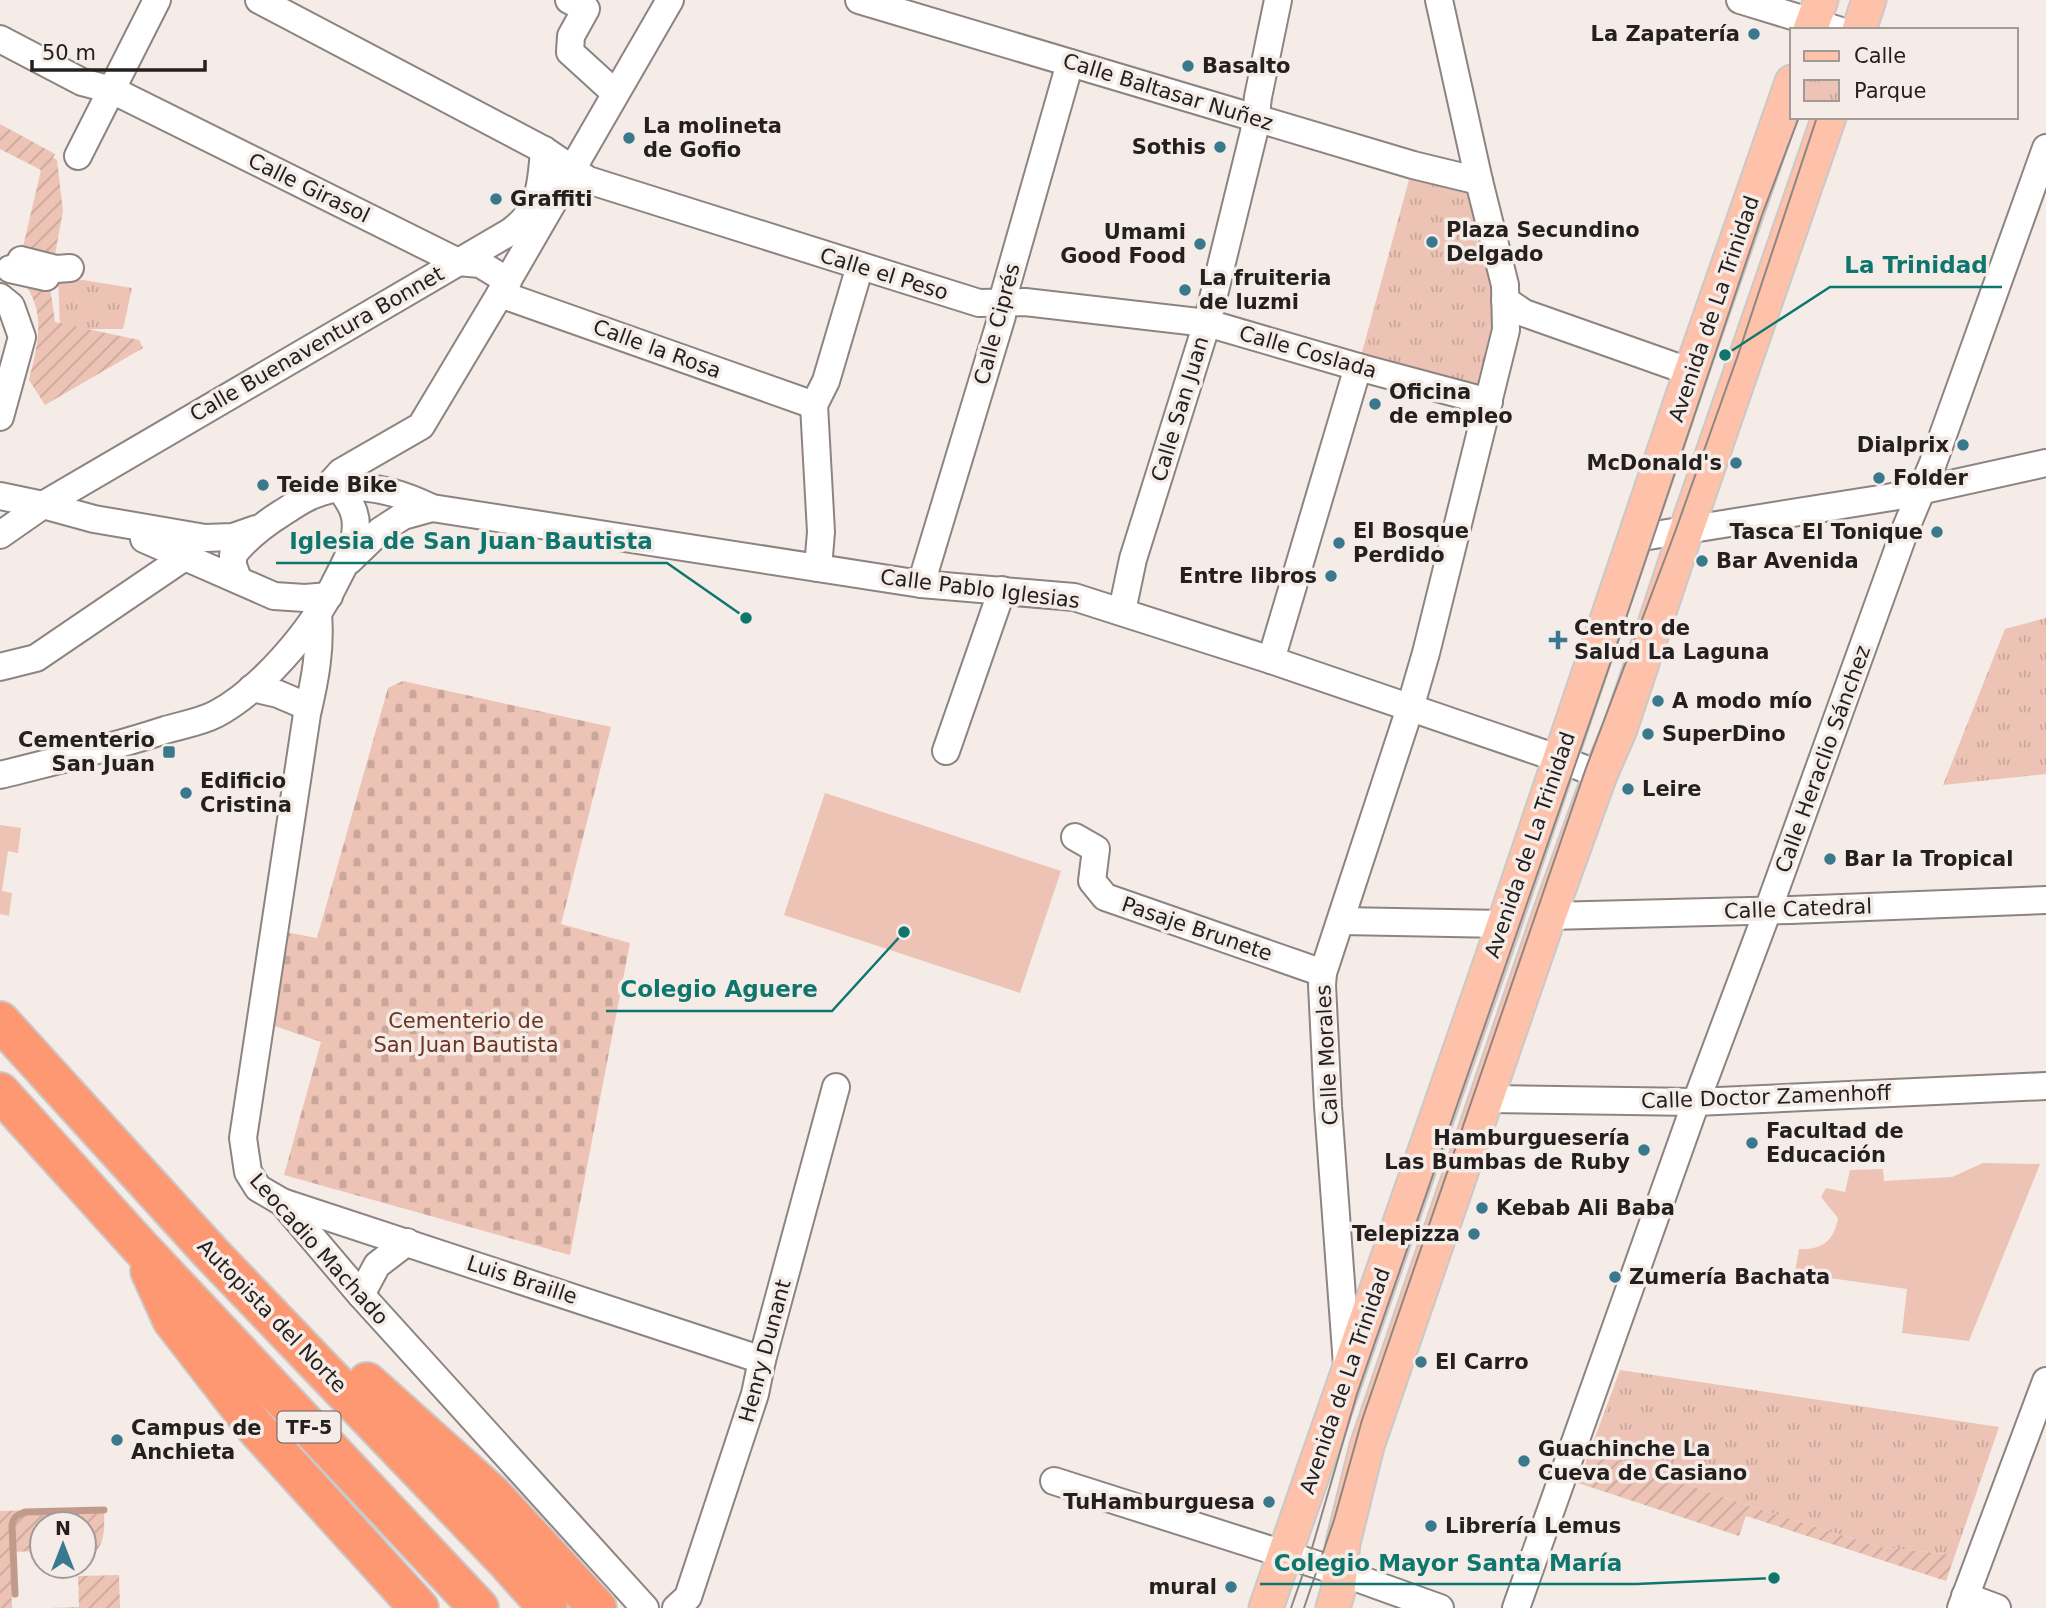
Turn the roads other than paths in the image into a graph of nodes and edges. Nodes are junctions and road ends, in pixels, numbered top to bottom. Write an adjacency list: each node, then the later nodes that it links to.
1 (158, 0): 15 (street)
2 (259, 0): 20 (street, Calle el Peso)
3 (670, 0): 16 (street)
4 (859, 0): 13 (street, Calle Baltasar Nuñez)
5 (1278, 0): 17 (street, Calle San Juan)
6 (1439, 0): 23 (street, Calle Morales)
7 (1740, 0): 10 (street)
8 (1869, 0): 11 (main road)
9 (582, 3): 16 (street)
10 (1820, 20)
11 (1860, 28)
12 (0, 39): 15 (street, Calle Girasol)
13 (1070, 63): 17 (street, Calle Baltasar Nuñez); 30 (street, Calle Ciprés)
14 (1790, 88): 33 (main road, Avenida de La Trinidad)
15 (111, 90): 21 (street); 24 (street, Calle Girasol)
16 (615, 93): 22 (street)
17 (1256, 118): 23 (street, Calle Baltasar Nuñez); 31 (street, Calle San Juan)
18 (1828, 119): 45 (main road, Avenida de La Trinidad)
19 (2046, 148): 39 (street, Calle Heraclio Sánchez)
20 (544, 150): 22 (street, Calle el Peso); 24 (street, Calle Buenaventura Bonnet)
21 (78, 156)
22 (572, 169): 25 (street, Calle el Peso); 27 (street)
23 (1479, 181): 29 (street, Calle Morales)
24 (458, 262): 27 (street, Calle Girasol); 41 (street, Calle Buenaventura Bonnet)
25 (860, 266): 30 (street, Calle el Peso); 35 (street)
26 (70, 268): 28 (street)
27 (504, 287): 35 (street, Calle la Rosa); 38 (street)
28 (2, 298): 36 (street)
29 (1505, 300): 33 (street); 34 (street, Calle Morales)
30 (1003, 302): 31 (street, Calle el Peso); 52 (street, Calle Ciprés)
31 (1207, 323): 32 (street, Calle Coslada); 56 (street, Calle San Juan)
32 (1358, 367): 34 (street, Calle Coslada); 58 (street)
33 (1691, 372): 47 (main road, Avenida de La Trinidad)
34 (1489, 402): 61 (street, Calle Morales)
35 (814, 405): 50 (street)
36 (0, 417)
37 (2045, 477): 39 (street)
38 (332, 489): 42 (street, Calle Pablo Iglesias); 44 (street); 49 (street)
39 (1922, 491): 45 (street); 69 (street, Calle Heraclio Sánchez)
40 (0, 496): 41 (street)
41 (43, 505): 43 (street); 46 (street, Calle Buenaventura Bonnet)
42 (432, 508): 49 (street); 50 (street, Calle Pablo Iglesias)
43 (94, 519): 44 (street); 48 (street)
44 (258, 528): 51 (street)
45 (1686, 531): 47 (street); 66 (main road, Avenida de La Trinidad)
46 (0, 535)
47 (1636, 538): 64 (main road, Avenida de La Trinidad)
48 (186, 556): 51 (street); 59 (street)
49 (343, 567): 55 (street)
50 (818, 568): 52 (street, Calle Pablo Iglesias)
51 (239, 579): 54 (street)
52 (921, 584): 53 (street, Calle Pablo Iglesias)
53 (1002, 590): 56 (street, Calle Pablo Iglesias); 63 (street)
54 (274, 596): 55 (street); 57 (street, Leocadio Machado)
55 (324, 605): 57 (street); 62 (street, Leocadio Machado)
56 (1122, 611): 58 (street, Calle Pablo Iglesias)
57 (296, 643): 60 (street); 62 (street, Leocadio Machado)
58 (1271, 660): 61 (street, Calle Pablo Iglesias)
59 (0, 667)
60 (252, 688): 62 (street); 65 (street)
61 (1410, 708): 64 (street, Calle Pablo Iglesias); 71 (street, Calle Morales)
62 (307, 710): 80 (street, Leocadio Machado)
63 (947, 751)
64 (1560, 759): 66 (street, Calle Pablo Iglesias); 72 (main road, Avenida de La Trinidad)
65 (0, 775)
66 (1600, 775): 70 (main road, Avenida de La Trinidad)
67 (1075, 837): 73 (street, Pasaje Brunete)
68 (2046, 900): 69 (street, Calle Catedral)
69 (1768, 910): 70 (street, Calle Catedral); 79 (street, Calle Heraclio Sánchez)
70 (1549, 916): 78 (main road, Avenida de La Trinidad)
71 (1341, 921): 72 (street); 73 (street, Calle Morales)
72 (1504, 924): 85 (main road, Avenida de La Trinidad)
73 (1323, 973): 85 (street, Calle Morales)
74 (0, 1021): 90 (highway, Autopista del Norte)
75 (2046, 1086): 79 (street, Calle Doctor Zamenhoff)
76 (836, 1087): 84 (street, Henry Dunant)
77 (0, 1092): 82 (highway, TF-5)
78 (1487, 1100): 79 (street, Calle Doctor Zamenhoff); 89 (main road, Avenida de La Trinidad)
79 (1696, 1102): 99 (street, Calle Heraclio Sánchez)
80 (282, 1202): 81 (street, Luis Braille); 83 (street, Leocadio Machado)
81 (407, 1242): 83 (street); 84 (street, Luis Braille)
82 (140, 1247): 92 (highway); 93 (highway, TF-5)
83 (361, 1296): 94 (street, Leocadio Machado)
84 (762, 1360): 95 (street, Henry Dunant)
85 (1348, 1374): 88 (main road, Avenida de La Trinidad)
86 (2046, 1381): 91 (street)
87 (1054, 1481): 88 (street)
88 (1284, 1555): 89 (street); 96 (main road, Avenida de La Trinidad)
89 (1329, 1568): 97 (main road, Avenida de La Trinidad); 98 (street)
90 (580, 1602)
91 (1963, 1602): 100 (street)
92 (419, 1608)
93 (479, 1608)
94 (645, 1608)
95 (676, 1608)
96 (1266, 1608)
97 (1333, 1608)
98 (1440, 1608)
99 (1516, 1608)
100 (1997, 1608)

